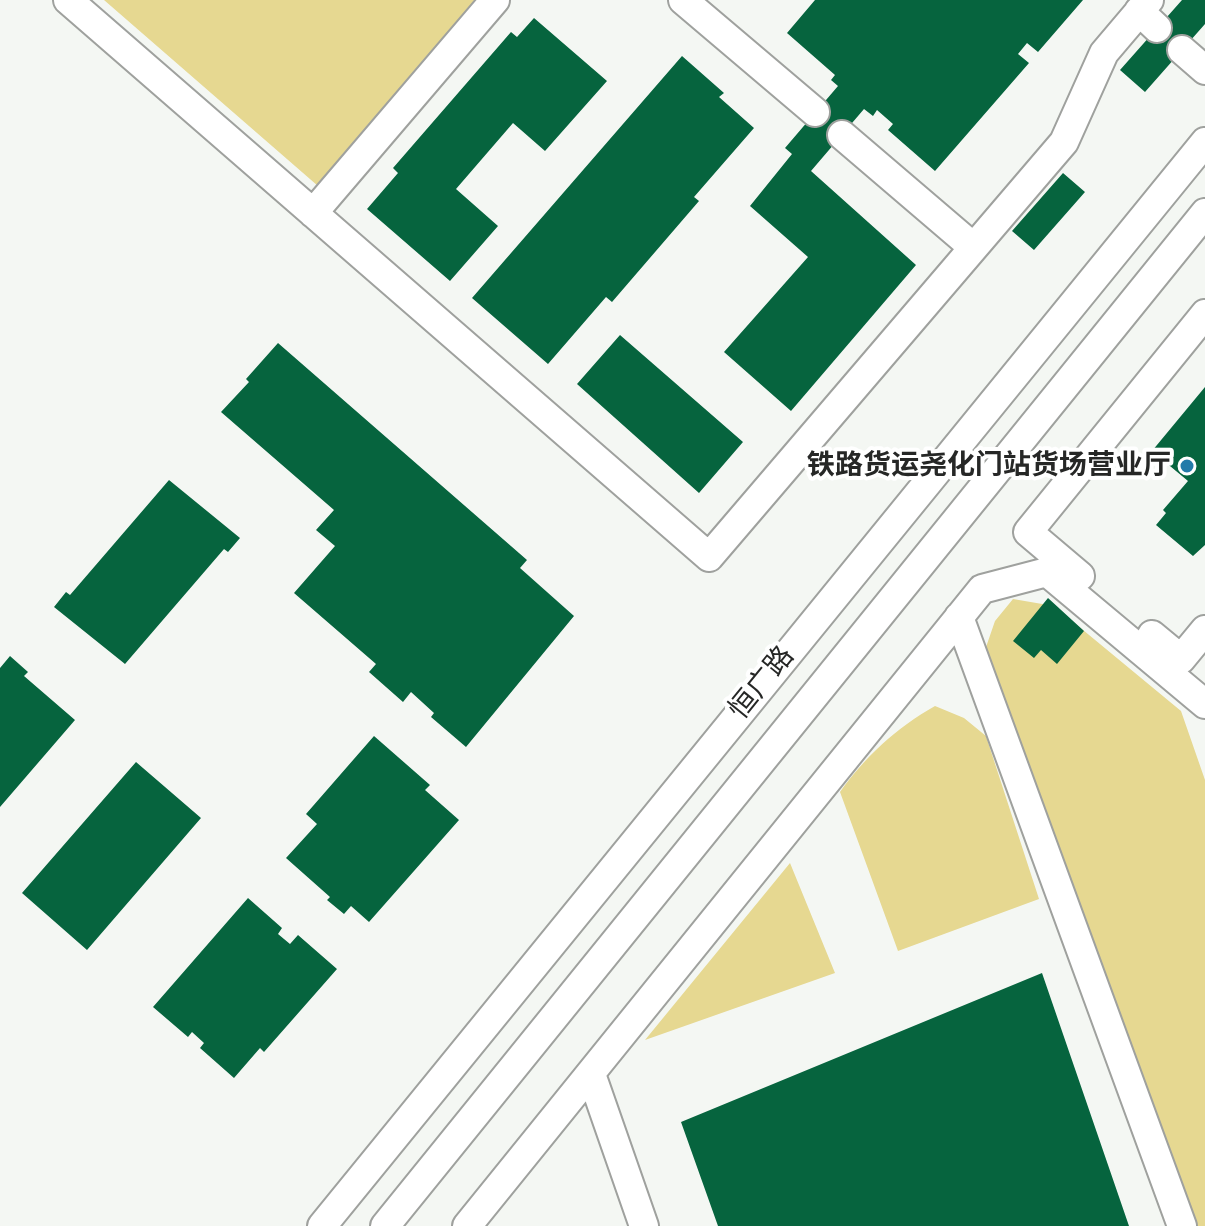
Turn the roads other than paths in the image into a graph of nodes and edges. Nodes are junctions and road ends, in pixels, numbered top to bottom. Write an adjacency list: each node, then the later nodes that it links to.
1 (68, 0): 12 (street)
2 (495, 0): 12 (street)
3 (683, 0): 7 (street)
4 (1148, 13): 14 (street)
5 (1182, 50): 6 (street)
6 (1205, 70)
7 (815, 112)
8 (842, 135): 14 (street)
9 (1205, 142): 10 (street, 恒广路)
10 (1175, 179): 11 (street); 20 (street, 恒广路)
11 (1205, 202)
12 (313, 213): 14 (street)
13 (1205, 213): 21 (street, 恒广路)
14 (973, 247)
15 (1205, 314): 17 (street)
16 (959, 617): 18 (street); 19 (street); 24 (street)
17 (1205, 630)
18 (1205, 704)
19 (591, 1074): 22 (street); 23 (street)
20 (322, 1226)
21 (385, 1226)
22 (467, 1226)
23 (644, 1226)
24 (1182, 1226)

